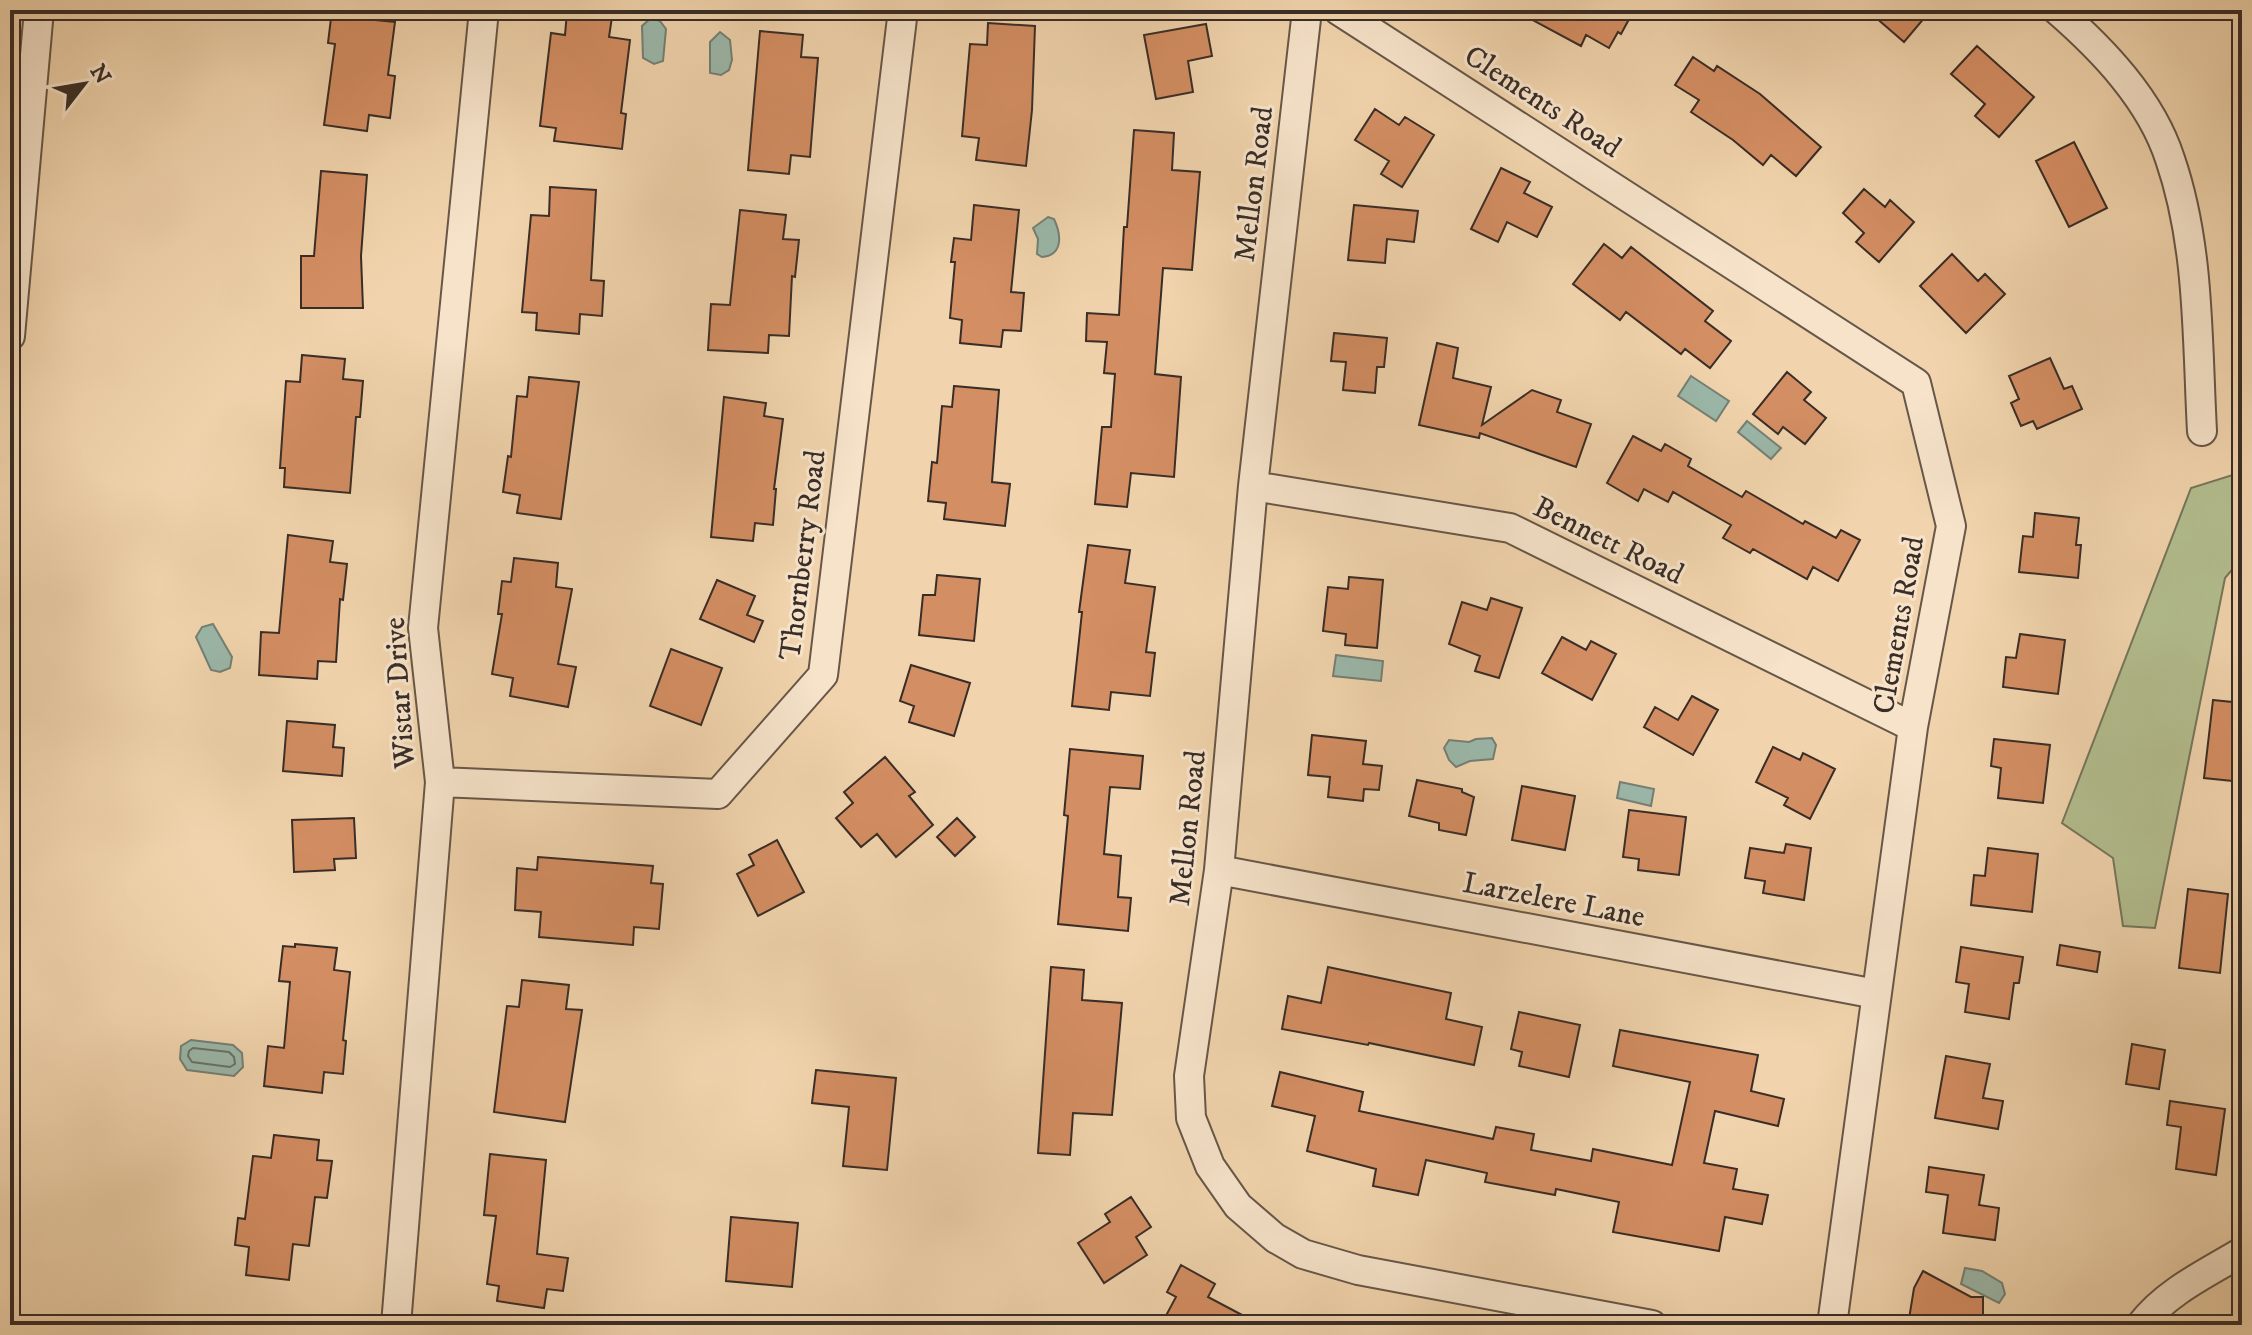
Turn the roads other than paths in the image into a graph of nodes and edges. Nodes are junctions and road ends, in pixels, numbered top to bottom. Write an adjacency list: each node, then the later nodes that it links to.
1 (39, 10): 7 (street)
2 (484, 10): 13 (street, Wistar Drive)
3 (903, 10): 13 (street, Thornberry Road)
4 (1307, 10): 11 (street, Mellon Road)
5 (1338, 10): 12 (street, Clements Road)
6 (2057, 10): 10 (street)
7 (20, 100): 8 (street)
8 (14, 267): 9 (street)
9 (10, 336)
10 (2202, 431)
11 (1253, 486): 12 (street, Bennett Road); 14 (street, Mellon Road)
12 (1913, 727): 15 (street, Clements Road)
13 (440, 782): 17 (street, Wistar Drive)
14 (1219, 870): 15 (street, Larzelere Lane); 18 (street, Mellon Road)
15 (1876, 994): 19 (street, Clements Road)
16 (2242, 1252): 20 (street)
17 (396, 1325)
18 (1652, 1325)
19 (1832, 1325)
20 (2141, 1325)

